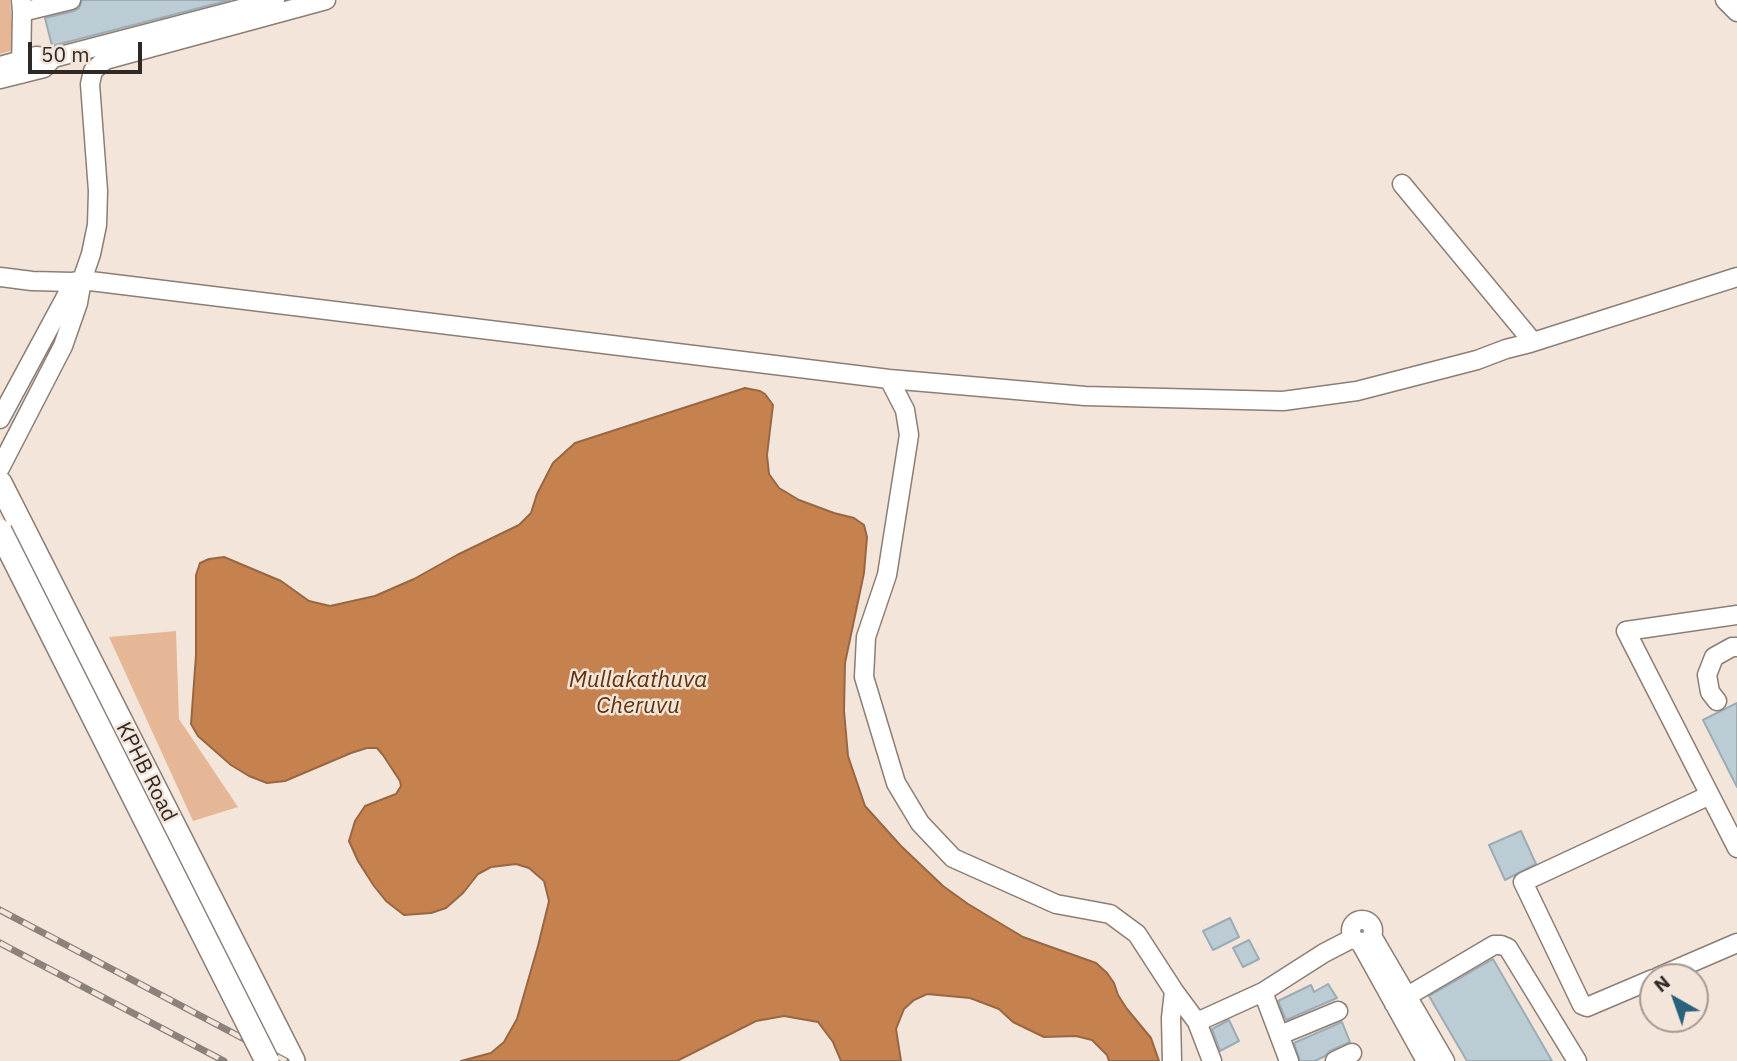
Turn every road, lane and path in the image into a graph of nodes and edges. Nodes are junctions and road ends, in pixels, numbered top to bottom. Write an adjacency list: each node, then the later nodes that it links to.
1 (71, 0): 5 (street)
2 (326, 0): 13 (street)
3 (1725, 0): 6 (street)
4 (271, 1): 8 (street)
5 (22, 6): 8 (street)
6 (1737, 12)
7 (0, 66): 8 (street)
8 (20, 67): 9 (street)
9 (0, 79)
10 (1402, 184): 14 (street)
11 (0, 277): 13 (street)
12 (1737, 277): 14 (street)
13 (82, 280): 15 (street); 16 (street); 18 (street)
14 (1533, 342): 15 (street)
15 (889, 379): 30 (street)
16 (0, 419)
17 (0, 432): 18 (street)
18 (10, 449): 19 (street)
19 (0, 468)
20 (0, 483): 38 (main road, KPHB Road)
21 (0, 531): 37 (main road, KPHB Road, bridge)
22 (1737, 615): 25 (street)
23 (1737, 647): 24 (street)
24 (1717, 701)
25 (1710, 795): 26 (street); 29 (street)
26 (1737, 848)
27 (1737, 943): 28 (street)
28 (1690, 963)
29 (1639, 985)
30 (1174, 991): 34 (street); 39 (street)
31 (1263, 992): 32 (street); 34 (street); 35 (street)
32 (1400, 1000): 43 (street); 44 (street); 45 (street)
33 (1338, 1011): 35 (street)
34 (1197, 1022): 40 (street)
35 (1280, 1035): 41 (street)
36 (1352, 1054): 42 (street)
37 (267, 1061)
38 (293, 1061)
39 (1172, 1061)
40 (1212, 1061)
41 (1289, 1061)
42 (1335, 1061)
43 (1426, 1061)
44 (1445, 1061)
45 (1577, 1061)

